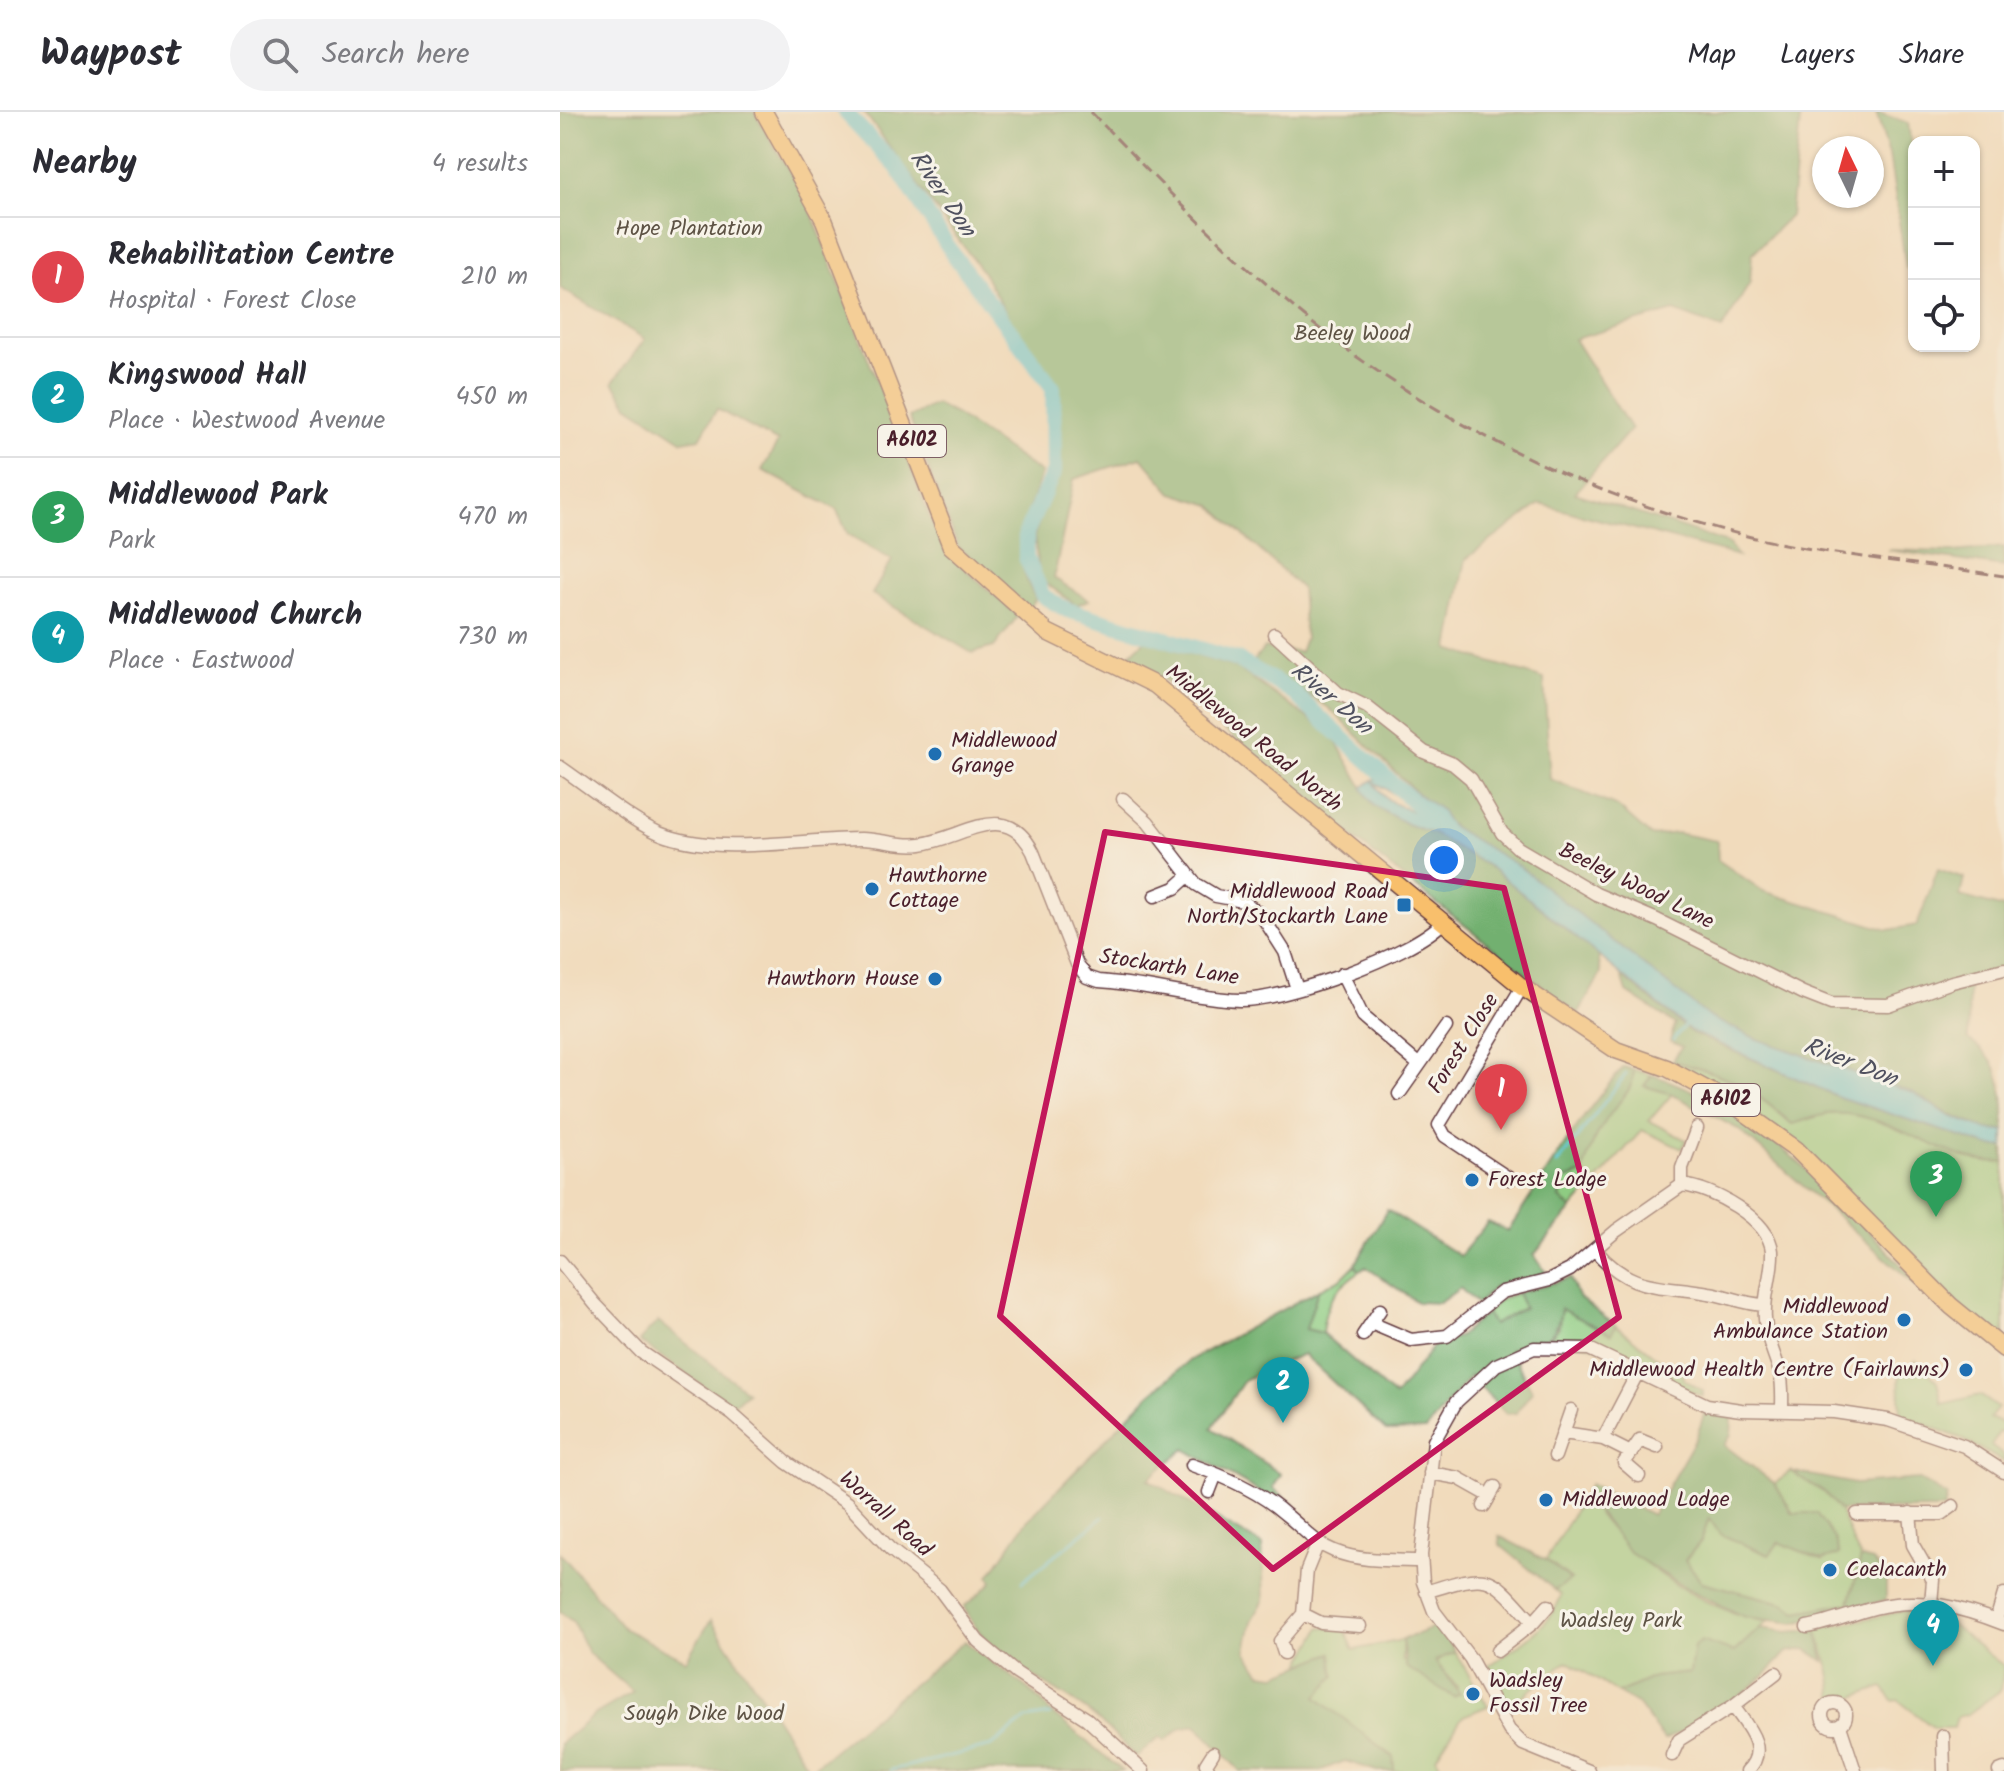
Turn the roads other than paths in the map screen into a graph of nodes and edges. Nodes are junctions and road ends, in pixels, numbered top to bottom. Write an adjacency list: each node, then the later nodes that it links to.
1 (764, 112): 7 (main road, Middlewood Road North / A6102)
2 (1274, 634): 8 (street, Beeley Wood Lane)
3 (560, 767): 11 (street, Stockarth Lane)
4 (1123, 799): 5 (street)
5 (1187, 877): 6 (street); 11 (street)
6 (1155, 896)
7 (1442, 923): 9 (street, Stockarth Lane); 10 (main road, Middlewood Road North / A6102)
8 (2004, 969)
9 (1342, 974): 11 (street, Stockarth Lane); 13 (street)
10 (1522, 987): 16 (street, Forest Close); 24 (main road, Middlewood Road North / A6102)
11 (1297, 989)
12 (1446, 1027): 13 (street)
13 (1417, 1063): 14 (street)
14 (1399, 1094)
15 (1697, 1128): 17 (street)
16 (1510, 1179)
17 (1682, 1185): 18 (street); 20 (street)
18 (1595, 1250): 20 (street); 22 (street)
19 (560, 1261): 63 (street, Worrall Road)
20 (1764, 1305): 27 (street)
21 (1380, 1310): 22 (street)
22 (1371, 1323): 23 (street)
23 (1363, 1335)
24 (2004, 1349)
25 (1638, 1372): 27 (street); 29 (street); 35 (street)
26 (1571, 1410): 28 (street)
27 (1782, 1410): 34 (street)
28 (1564, 1433): 29 (street); 32 (street)
29 (1603, 1439): 31 (street)
30 (1657, 1447): 31 (street)
31 (1629, 1452): 37 (street)
32 (1555, 1456)
33 (1192, 1465): 36 (street)
34 (2004, 1472)
35 (1430, 1473): 39 (street); 44 (street)
36 (1216, 1474): 38 (street); 43 (street)
37 (1639, 1476)
38 (1209, 1492)
39 (1490, 1496)
40 (1953, 1506): 41 (street)
41 (1910, 1513): 42 (street); 47 (street)
42 (1857, 1514)
43 (1318, 1543): 44 (street); 49 (street)
44 (1421, 1561): 45 (street)
45 (1426, 1592): 51 (street); 62 (street)
46 (2004, 1594): 50 (street)
47 (1931, 1603): 50 (street); 53 (street)
48 (1548, 1606): 51 (street)
49 (1303, 1614): 52 (street); 55 (street)
50 (2000, 1622)
51 (1533, 1623): 54 (street)
52 (1360, 1626)
53 (1807, 1627)
54 (1497, 1651)
55 (1284, 1653)
56 (1776, 1673): 57 (street)
57 (1733, 1706): 61 (street); 65 (street)
58 (1840, 1726): 66 (street)
59 (1943, 1736): 67 (street)
60 (1213, 1753): 64 (street)
61 (1672, 1755)
62 (1586, 1770)
63 (1143, 1771)
64 (1209, 1771)
65 (1747, 1771)
66 (1855, 1771)
67 (1944, 1771)

